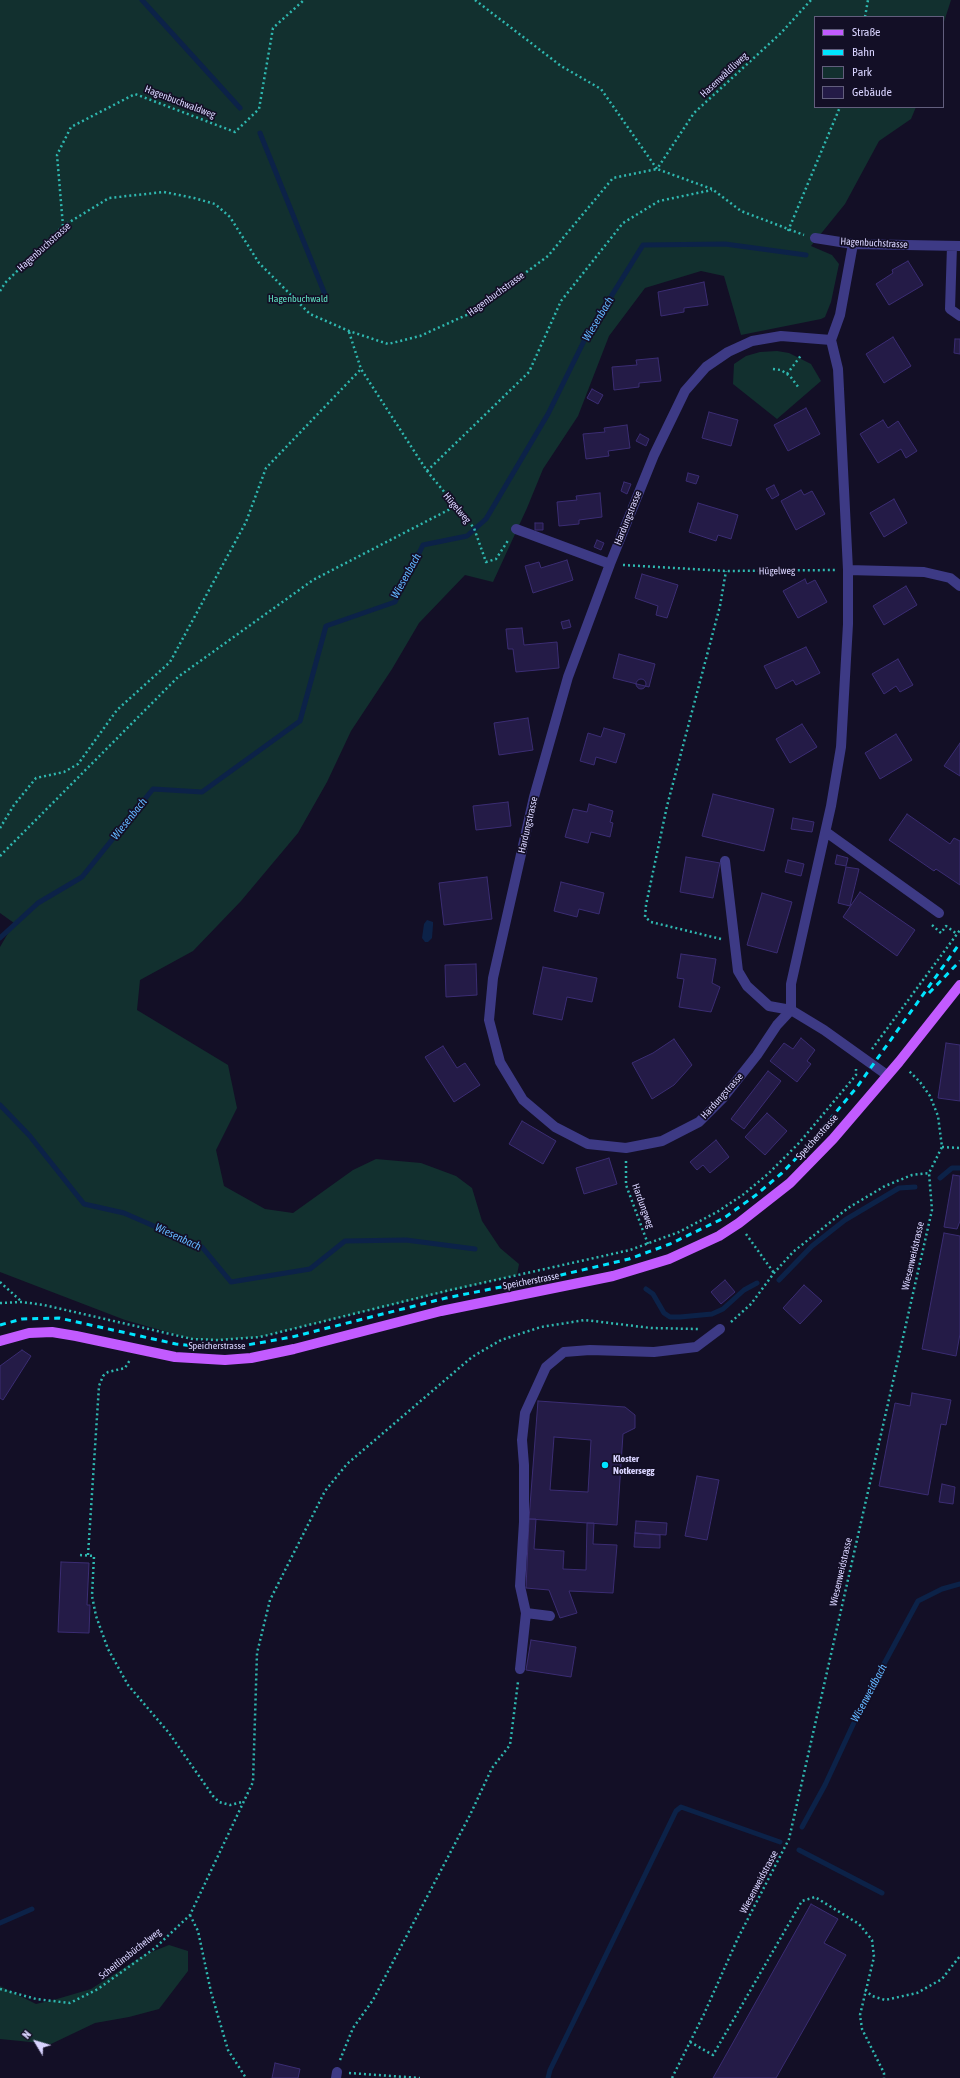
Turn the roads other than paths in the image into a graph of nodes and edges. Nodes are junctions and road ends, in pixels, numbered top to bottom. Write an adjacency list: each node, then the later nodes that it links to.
1 (815, 238): 2 (street, Hagenbuchstrasse)
2 (853, 244): 3 (street, Hagenbuchstrasse); 5 (street)
3 (956, 246): 4 (street)
4 (960, 316)
5 (831, 340): 7 (street, Hardungstrasse); 8 (street)
6 (516, 529): 7 (street)
7 (610, 564): 14 (street, Hardungstrasse)
8 (848, 570): 9 (street); 10 (street)
9 (960, 586)
10 (826, 832): 12 (street); 14 (street)
11 (725, 861): 14 (street)
12 (939, 914)
13 (960, 985): 15 (main road, Speicherstrasse)
14 (791, 1010): 15 (street)
15 (887, 1075): 17 (main road, Speicherstrasse)
16 (720, 1329): 18 (street)
17 (0, 1341)
18 (526, 1613): 19 (street); 20 (street)
19 (550, 1616)
20 (520, 1669)

